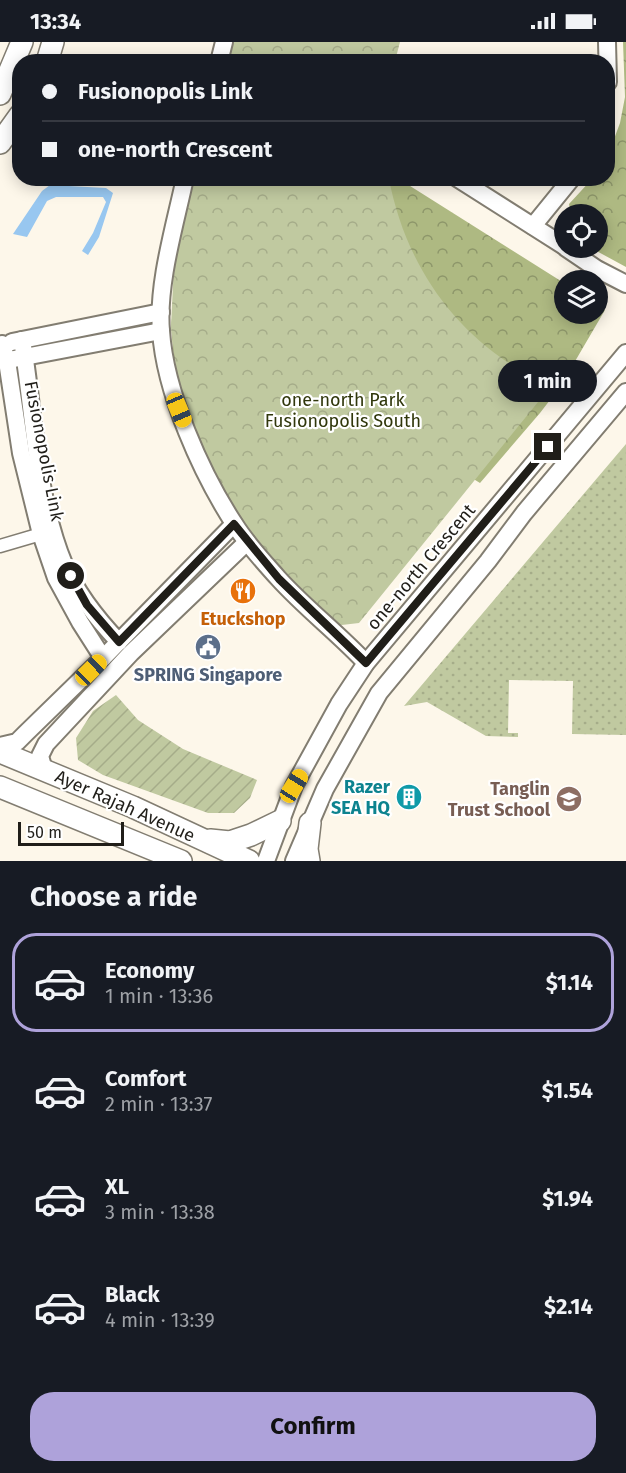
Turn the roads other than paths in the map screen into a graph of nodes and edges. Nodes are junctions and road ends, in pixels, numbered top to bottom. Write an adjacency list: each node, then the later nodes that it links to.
1 (12, 64): 2 (street)
2 (0, 94)
3 (183, 186): 10 (street)
4 (470, 186): 6 (street)
5 (566, 186): 6 (street)
6 (533, 226): 7 (street)
7 (554, 240)
8 (581, 258): 9 (street)
9 (626, 284)
10 (161, 312): 11 (street); 12 (street)
11 (161, 331): 12 (street); 16 (street)
12 (23, 348): 13 (street); 20 (street, Fusionopolis Link)
13 (2, 353): 17 (street, Fusionopolis Link)
14 (626, 353): 22 (street, one-north Crescent)
15 (626, 392): 28 (street)
16 (234, 524): 18 (street); 20 (street)
17 (41, 534): 19 (street); 21 (street, Fusionopolis Link)
18 (247, 542): 22 (street); 25 (street)
19 (0, 546)
20 (119, 642): 21 (street)
21 (104, 658): 23 (street)
22 (366, 663): 27 (street, one-north Crescent)
23 (0, 746)
24 (0, 752): 25 (street, Ayer Rajah Avenue)
25 (44, 770): 29 (street, Ayer Rajah Avenue)
26 (0, 787): 30 (street, Ayer Rajah Avenue)
27 (280, 821): 29 (street); 32 (street, one-north Crescent)
28 (310, 823): 33 (street); 34 (street)
29 (200, 840): 31 (street, Ayer Rajah Avenue)
30 (181, 861)
31 (249, 861)
32 (266, 861)
33 (294, 861)
34 (309, 861)

